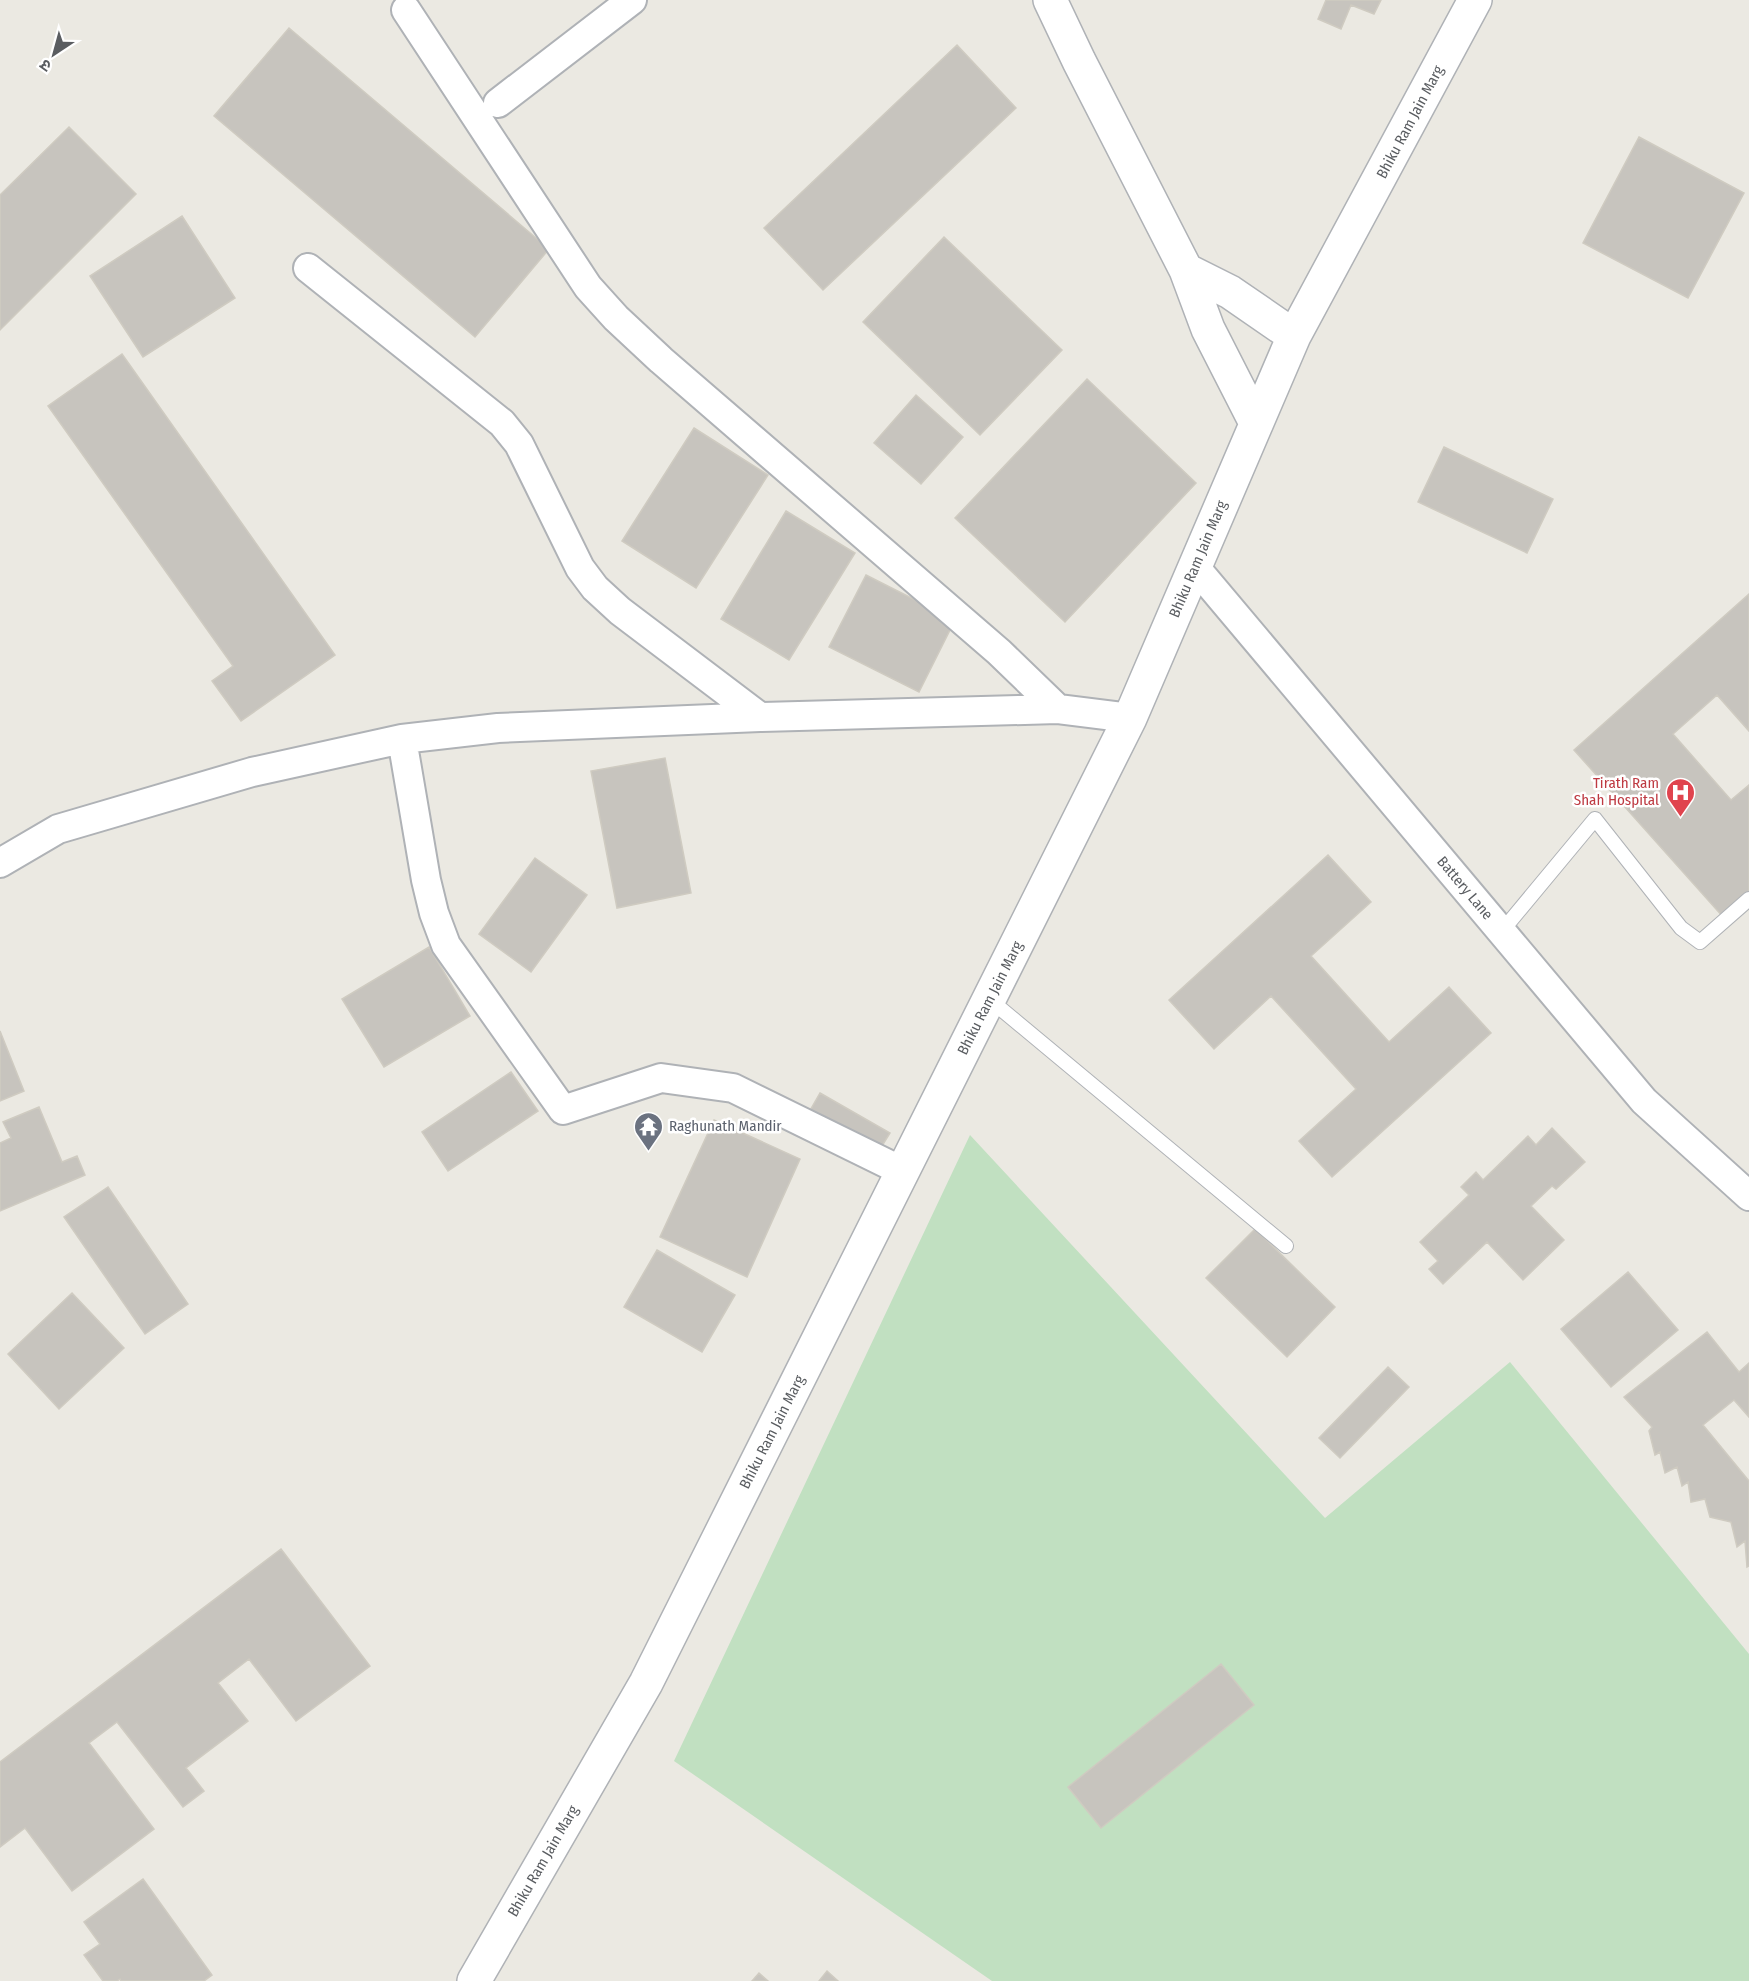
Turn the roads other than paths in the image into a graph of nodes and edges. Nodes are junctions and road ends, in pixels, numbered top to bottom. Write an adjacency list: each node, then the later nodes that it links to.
1 (632, 0): 5 (street)
2 (1050, 0): 7 (street)
3 (1475, 0): 8 (street, Bhiku Ram Jain Marg)
4 (406, 10): 11 (street)
5 (498, 103)
6 (308, 268): 12 (street)
7 (1186, 270): 8 (street); 9 (street)
8 (1294, 336): 9 (street, Bhiku Ram Jain Marg)
9 (1256, 423): 10 (street, Bhiku Ram Jain Marg)
10 (1195, 567): 13 (street, Bhiku Ram Jain Marg); 17 (street, Battery Lane)
11 (1058, 709): 12 (street); 13 (street)
12 (760, 717): 14 (street)
13 (1130, 718): 18 (street, Bhiku Ram Jain Marg)
14 (402, 739): 15 (street); 19 (street)
15 (0, 863)
16 (1749, 899): 17 (lane)
17 (1502, 931): 20 (street, Battery Lane)
18 (989, 999): 19 (street, Bhiku Ram Jain Marg); 21 (lane)
19 (902, 1171): 22 (street, Bhiku Ram Jain Marg)
20 (1749, 1196)
21 (1286, 1246)
22 (474, 1981)

